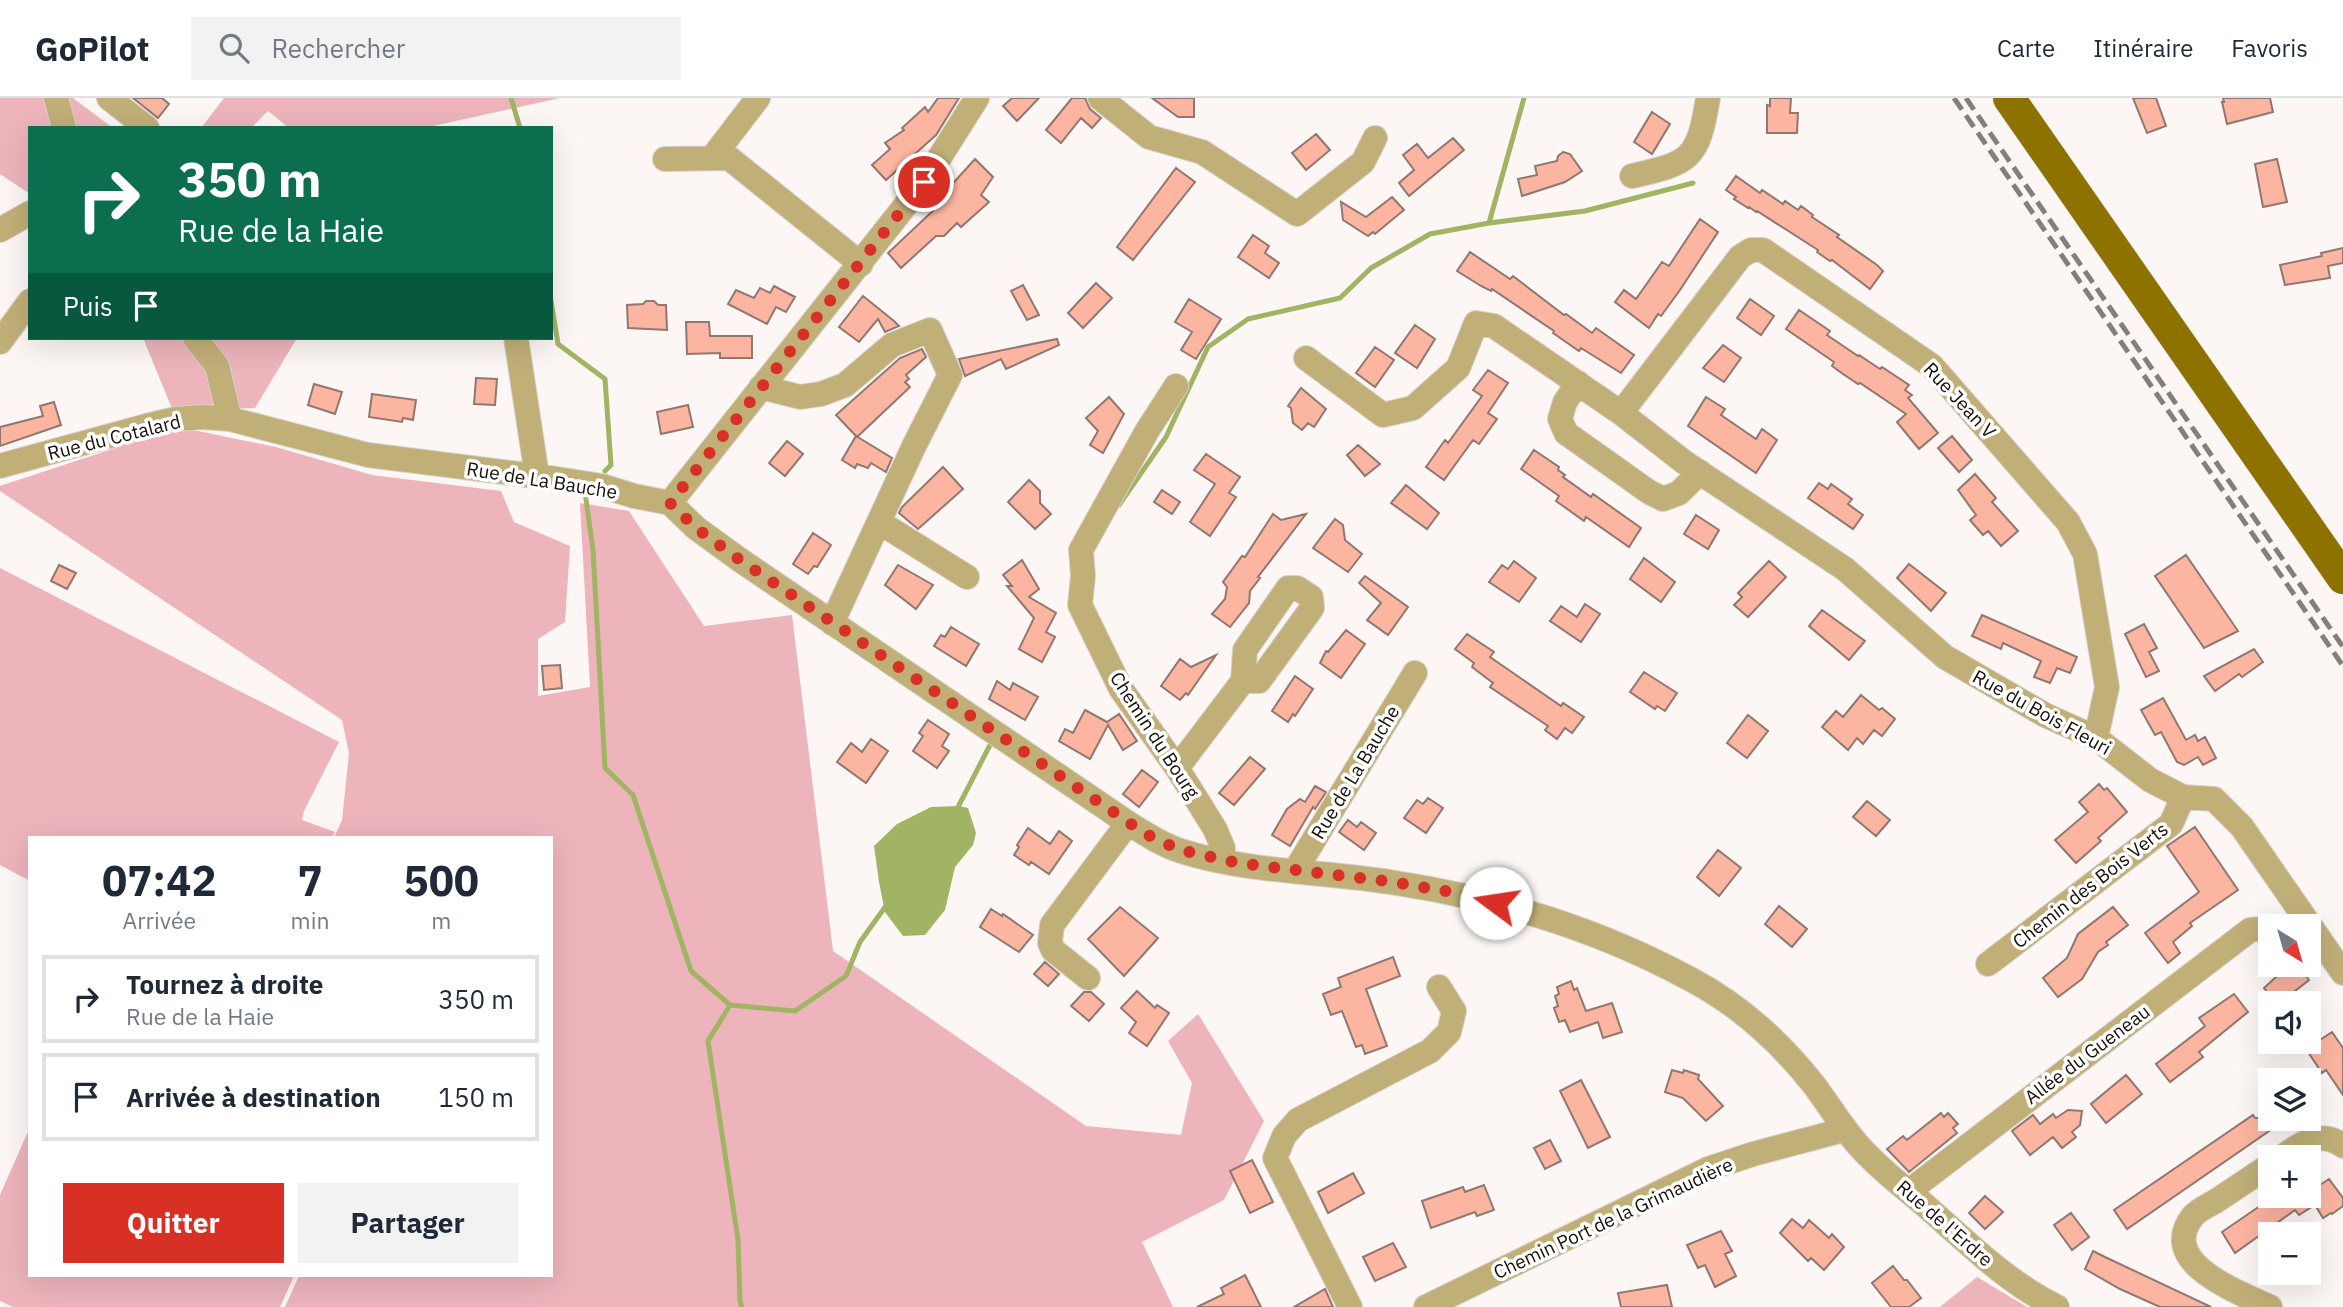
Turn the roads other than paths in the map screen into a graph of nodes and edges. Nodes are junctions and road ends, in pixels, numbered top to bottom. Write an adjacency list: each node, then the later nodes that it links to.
1 (56, 98): 8 (street)
2 (109, 98): 9 (street)
3 (758, 98): 11 (street)
4 (978, 98): 16 (street)
5 (1100, 98): 10 (street)
6 (1708, 98): 13 (street)
7 (2009, 98): 33 (main road)
8 (63, 126)
9 (144, 126)
10 (1375, 138)
11 (712, 158): 12 (street); 16 (street)
12 (665, 159)
13 (1632, 176)
14 (27, 215): 15 (street)
15 (0, 230)
16 (861, 264): 24 (street)
17 (28, 304): 20 (street)
18 (197, 340): 26 (street)
19 (516, 340): 29 (street)
20 (0, 342)
21 (1306, 358): 22 (street, Rue du Bois Fleuri)
22 (1577, 383): 25 (street, Rue du Bois Fleuri); 28 (street)
23 (1176, 386): 38 (street, Chemin du Bourg)
24 (761, 387): 30 (street); 31 (street)
25 (1622, 413): 28 (street, Rue du Bois Fleuri); 37 (street, Rue Jean V)
26 (230, 419): 27 (street, Rue du Cotalard); 29 (street, Rue de La Bauche)
27 (0, 466)
28 (1700, 472): 37 (street, Rue du Bois Fleuri)
29 (537, 476): 30 (street, Rue de La Bauche)
30 (670, 503): 34 (street)
31 (879, 522): 32 (street); 34 (street)
32 (967, 576)
33 (2343, 578)
34 (832, 623): 40 (street)
35 (1415, 673): 42 (street, Rue de La Bauche)
36 (1243, 681): 38 (street)
37 (2096, 738): 39 (street, Rue du Bois Fleuri)
38 (1177, 768): 41 (street, Chemin du Bourg)
39 (2183, 797): 44 (street, Chemin des Bois Verts); 45 (street, Rue du Bois Fleuri)
40 (1128, 823): 41 (street); 46 (street)
41 (1223, 860): 42 (street)
42 (1295, 871): 48 (street)
43 (2258, 929): 52 (street, Allée du Gueneau)
44 (1988, 964)
45 (2343, 973)
46 (1088, 978)
47 (1439, 987): 53 (street)
48 (1843, 1127): 52 (street, Rue de l'Erdre); 54 (street, Chemin Port de la Grimaudière)
49 (2299, 1145): 50 (street)
50 (2343, 1146)
51 (2258, 1173): 56 (street)
52 (1909, 1191): 55 (street, Rue de l'Erdre)
53 (1350, 1307)
54 (1426, 1307)
55 (2057, 1307)
56 (2270, 1307)

